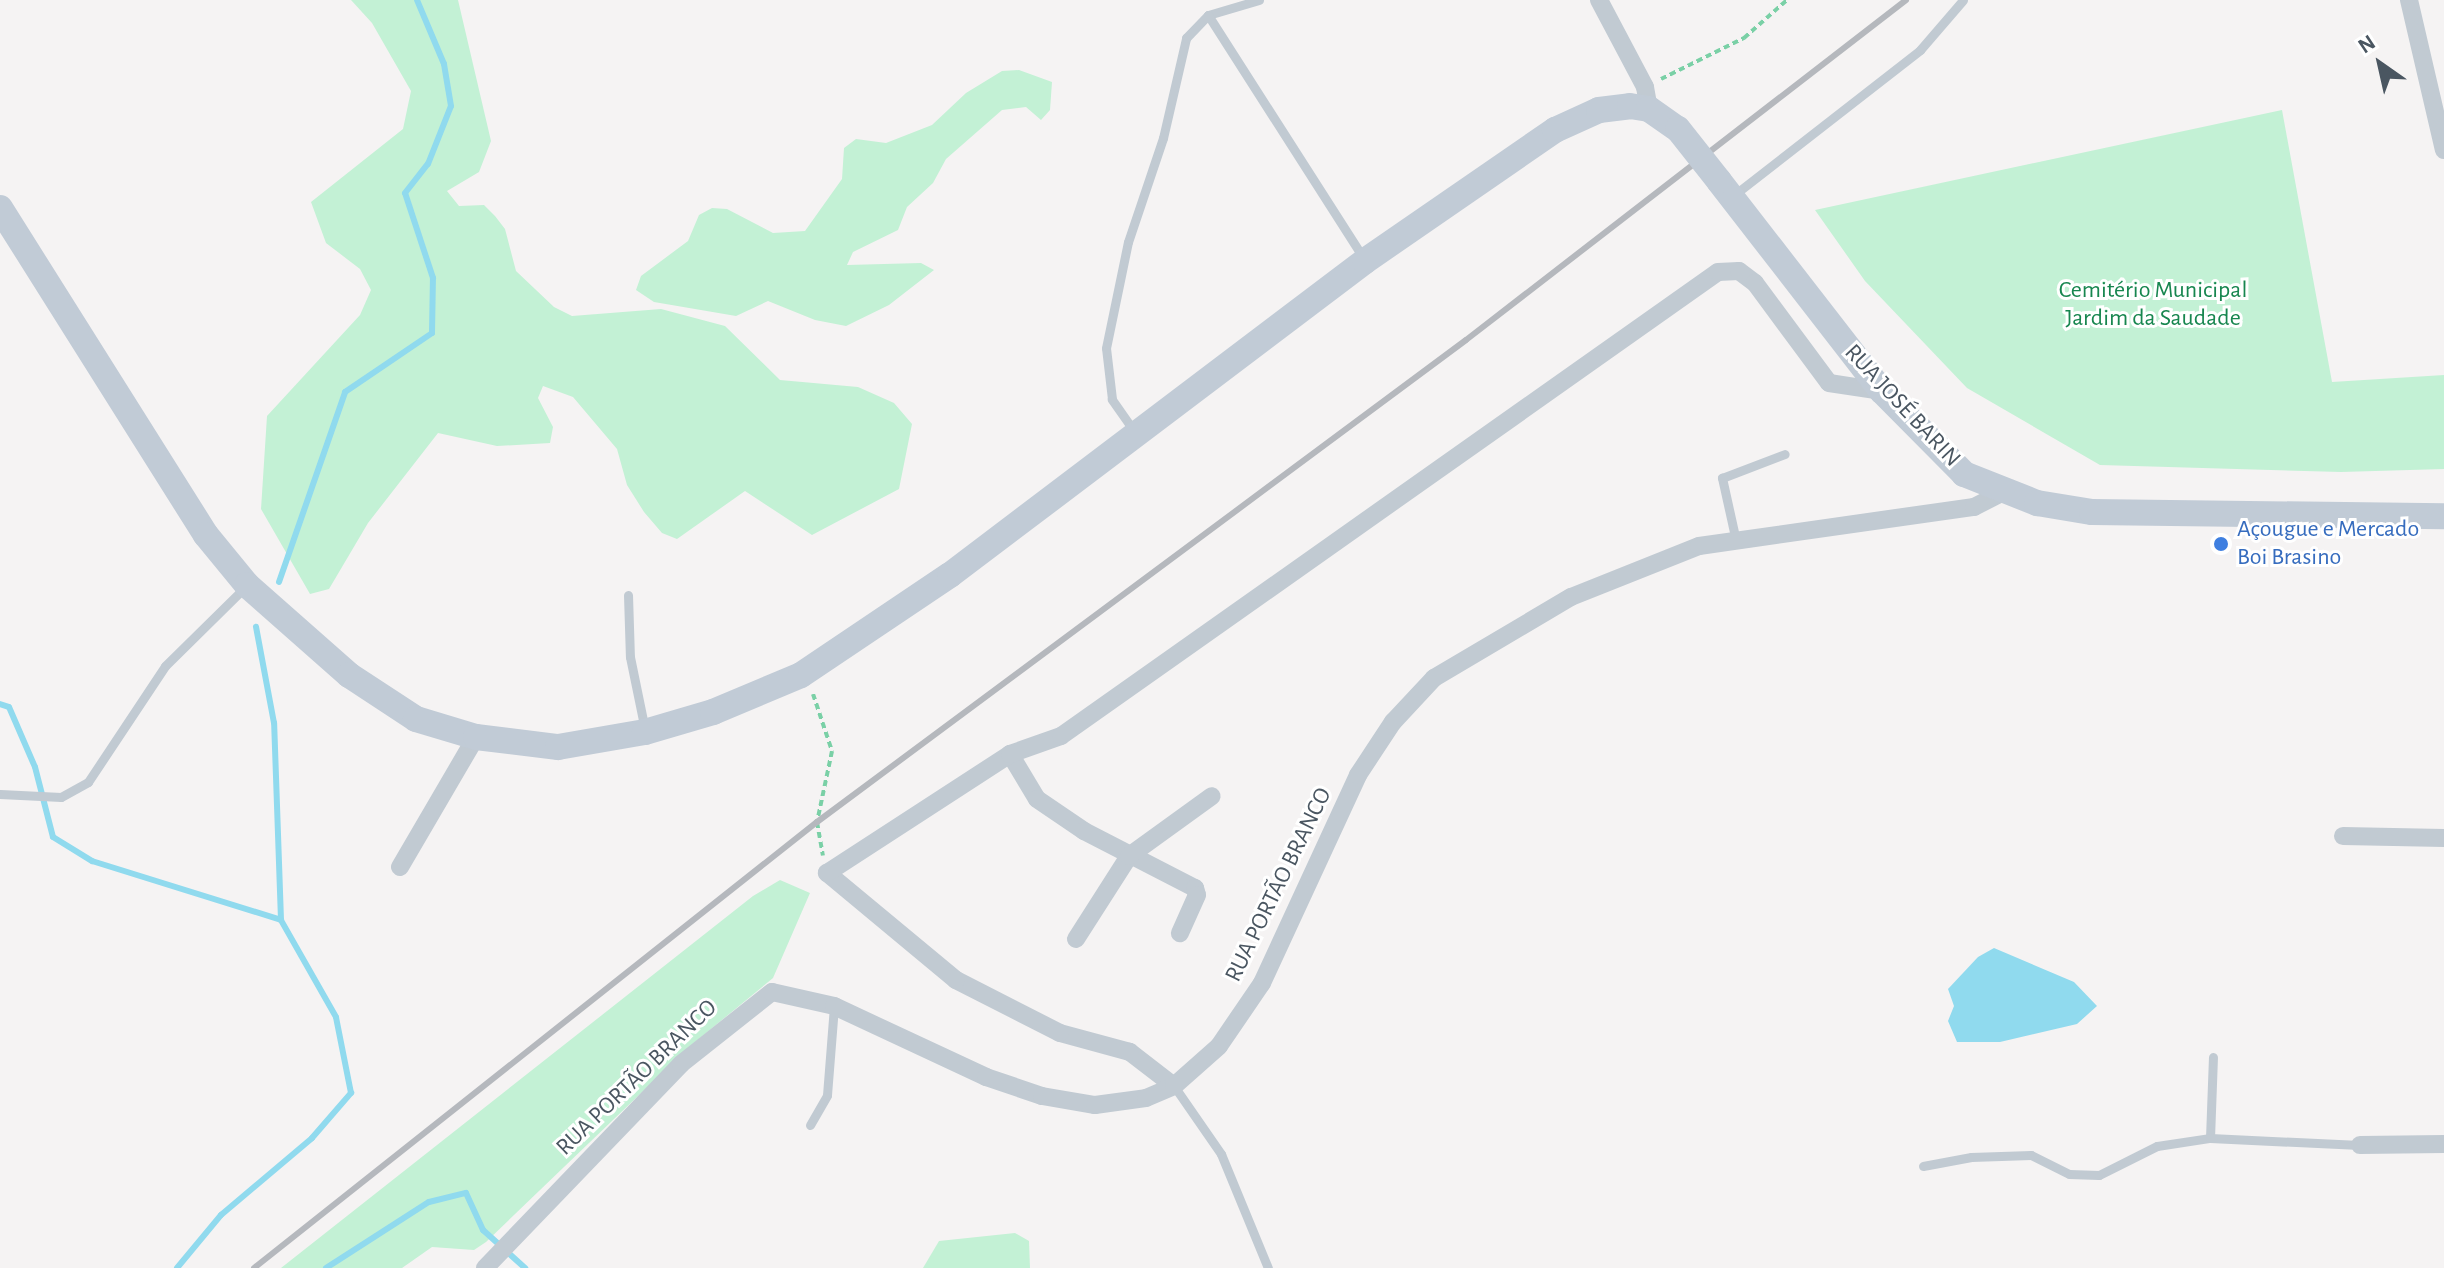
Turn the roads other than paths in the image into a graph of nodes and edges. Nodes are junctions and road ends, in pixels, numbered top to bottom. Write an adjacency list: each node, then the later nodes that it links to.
1 (1259, 0): 5 (lane)
2 (1599, 0): 6 (street)
3 (1963, 0): 8 (lane)
4 (2409, 0): 7 (street)
5 (1208, 15): 10 (lane); 12 (lane)
6 (1647, 98): 8 (main road, RUA JOSÉ BARIN, bridge); 10 (main road)
7 (2444, 150)
8 (1726, 189): 11 (main road, RUA JOSÉ BARIN)
9 (0, 208): 17 (main road)
10 (1365, 261): 12 (main road)
11 (1882, 391): 14 (main road, RUA JOSÉ BARIN); 21 (street)
12 (1134, 431): 19 (main road)
13 (1785, 454): 16 (lane)
14 (2003, 492): 15 (main road, RUA JOSÉ BARIN); 16 (street, RUA PORTÃO BRANCO)
15 (2444, 516)
16 (1736, 542): 32 (street, RUA PORTÃO BRANCO)
17 (247, 585): 20 (main road); 22 (lane)
18 (628, 595): 19 (lane)
19 (645, 732): 20 (main road)
20 (476, 737): 27 (street)
21 (1010, 754): 26 (street); 32 (street)
22 (0, 794)
23 (1212, 796): 26 (street)
24 (2343, 836): 25 (street)
25 (2444, 838)
26 (1129, 856): 28 (street); 29 (street)
27 (400, 867)
28 (1180, 933)
29 (1076, 939)
30 (834, 1006): 32 (street, RUA PORTÃO BRANCO); 33 (lane); 38 (street, RUA PORTÃO BRANCO)
31 (2213, 1057): 34 (lane)
32 (1174, 1086): 39 (lane)
33 (810, 1125)
34 (2210, 1138): 36 (lane); 37 (lane)
35 (2444, 1144): 36 (street)
36 (2360, 1145)
37 (1923, 1166)
38 (485, 1268)
39 (1268, 1268)

